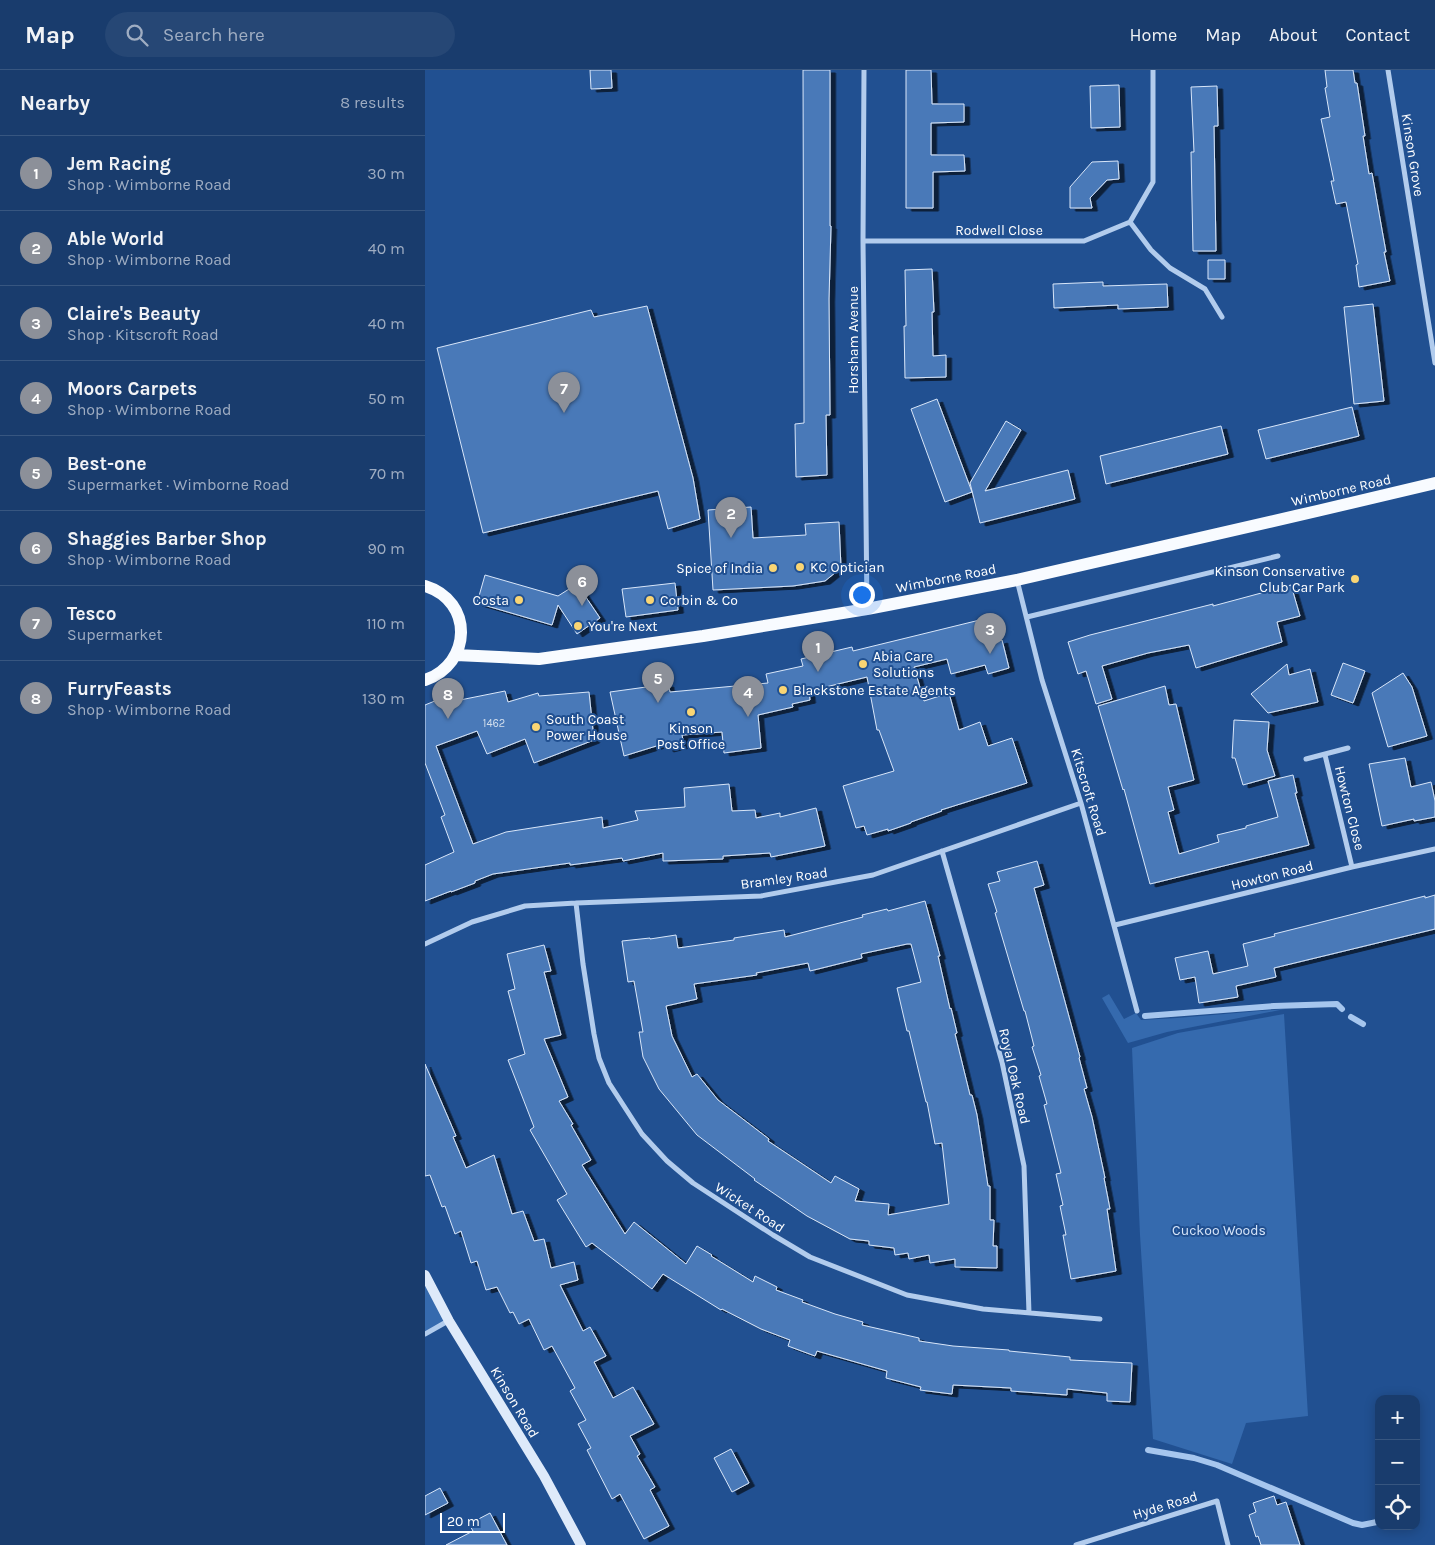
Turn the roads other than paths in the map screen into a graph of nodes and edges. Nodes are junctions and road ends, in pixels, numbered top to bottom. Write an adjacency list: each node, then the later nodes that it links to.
1 (864, 70): 5 (street, Horsham Avenue)
2 (1153, 70): 4 (street)
3 (1388, 70): 7 (street, Kinson Grove)
4 (1130, 222): 5 (street, Rodwell Close); 6 (street)
5 (863, 241): 12 (street, Horsham Avenue)
6 (1223, 317)
7 (1435, 363)
8 (1435, 483): 10 (main road, Wimborne Road)
9 (1277, 556): 13 (street)
10 (1017, 580): 12 (main road, Wimborne Road); 13 (street, Kitscroft Road)
11 (425, 586): 14 (main road)
12 (867, 609): 14 (main road, Wimborne Road)
13 (1027, 617): 19 (street, Kitscroft Road)
14 (456, 655): 15 (main road)
15 (425, 680)
16 (1348, 748): 17 (street, Howton Close)
17 (1325, 755): 18 (street, Howton Close); 22 (street, Howton Close)
18 (1305, 759)
19 (1081, 803): 21 (street, Bramley Road); 24 (street, Kitscroft Road)
20 (1435, 849): 22 (street, Howton Road)
21 (942, 851): 23 (street, Bramley Road); 28 (street, Royal Oak Road)
22 (1352, 867): 24 (street, Howton Road)
23 (576, 903): 25 (street, Bramley Road); 28 (street, Wicket Road)
24 (1115, 925): 26 (street, Kitscroft Road)
25 (425, 944)
26 (1137, 1011)
27 (425, 1275): 30 (street, Kinson Road)
28 (1029, 1313): 29 (street, Wicket Road)
29 (1100, 1318)
30 (449, 1321): 31 (street); 32 (street, Kinson Road)
31 (425, 1334)
32 (581, 1545)
33 (1076, 1545): 34 (street, Hyde Road)
34 (1228, 1545)

